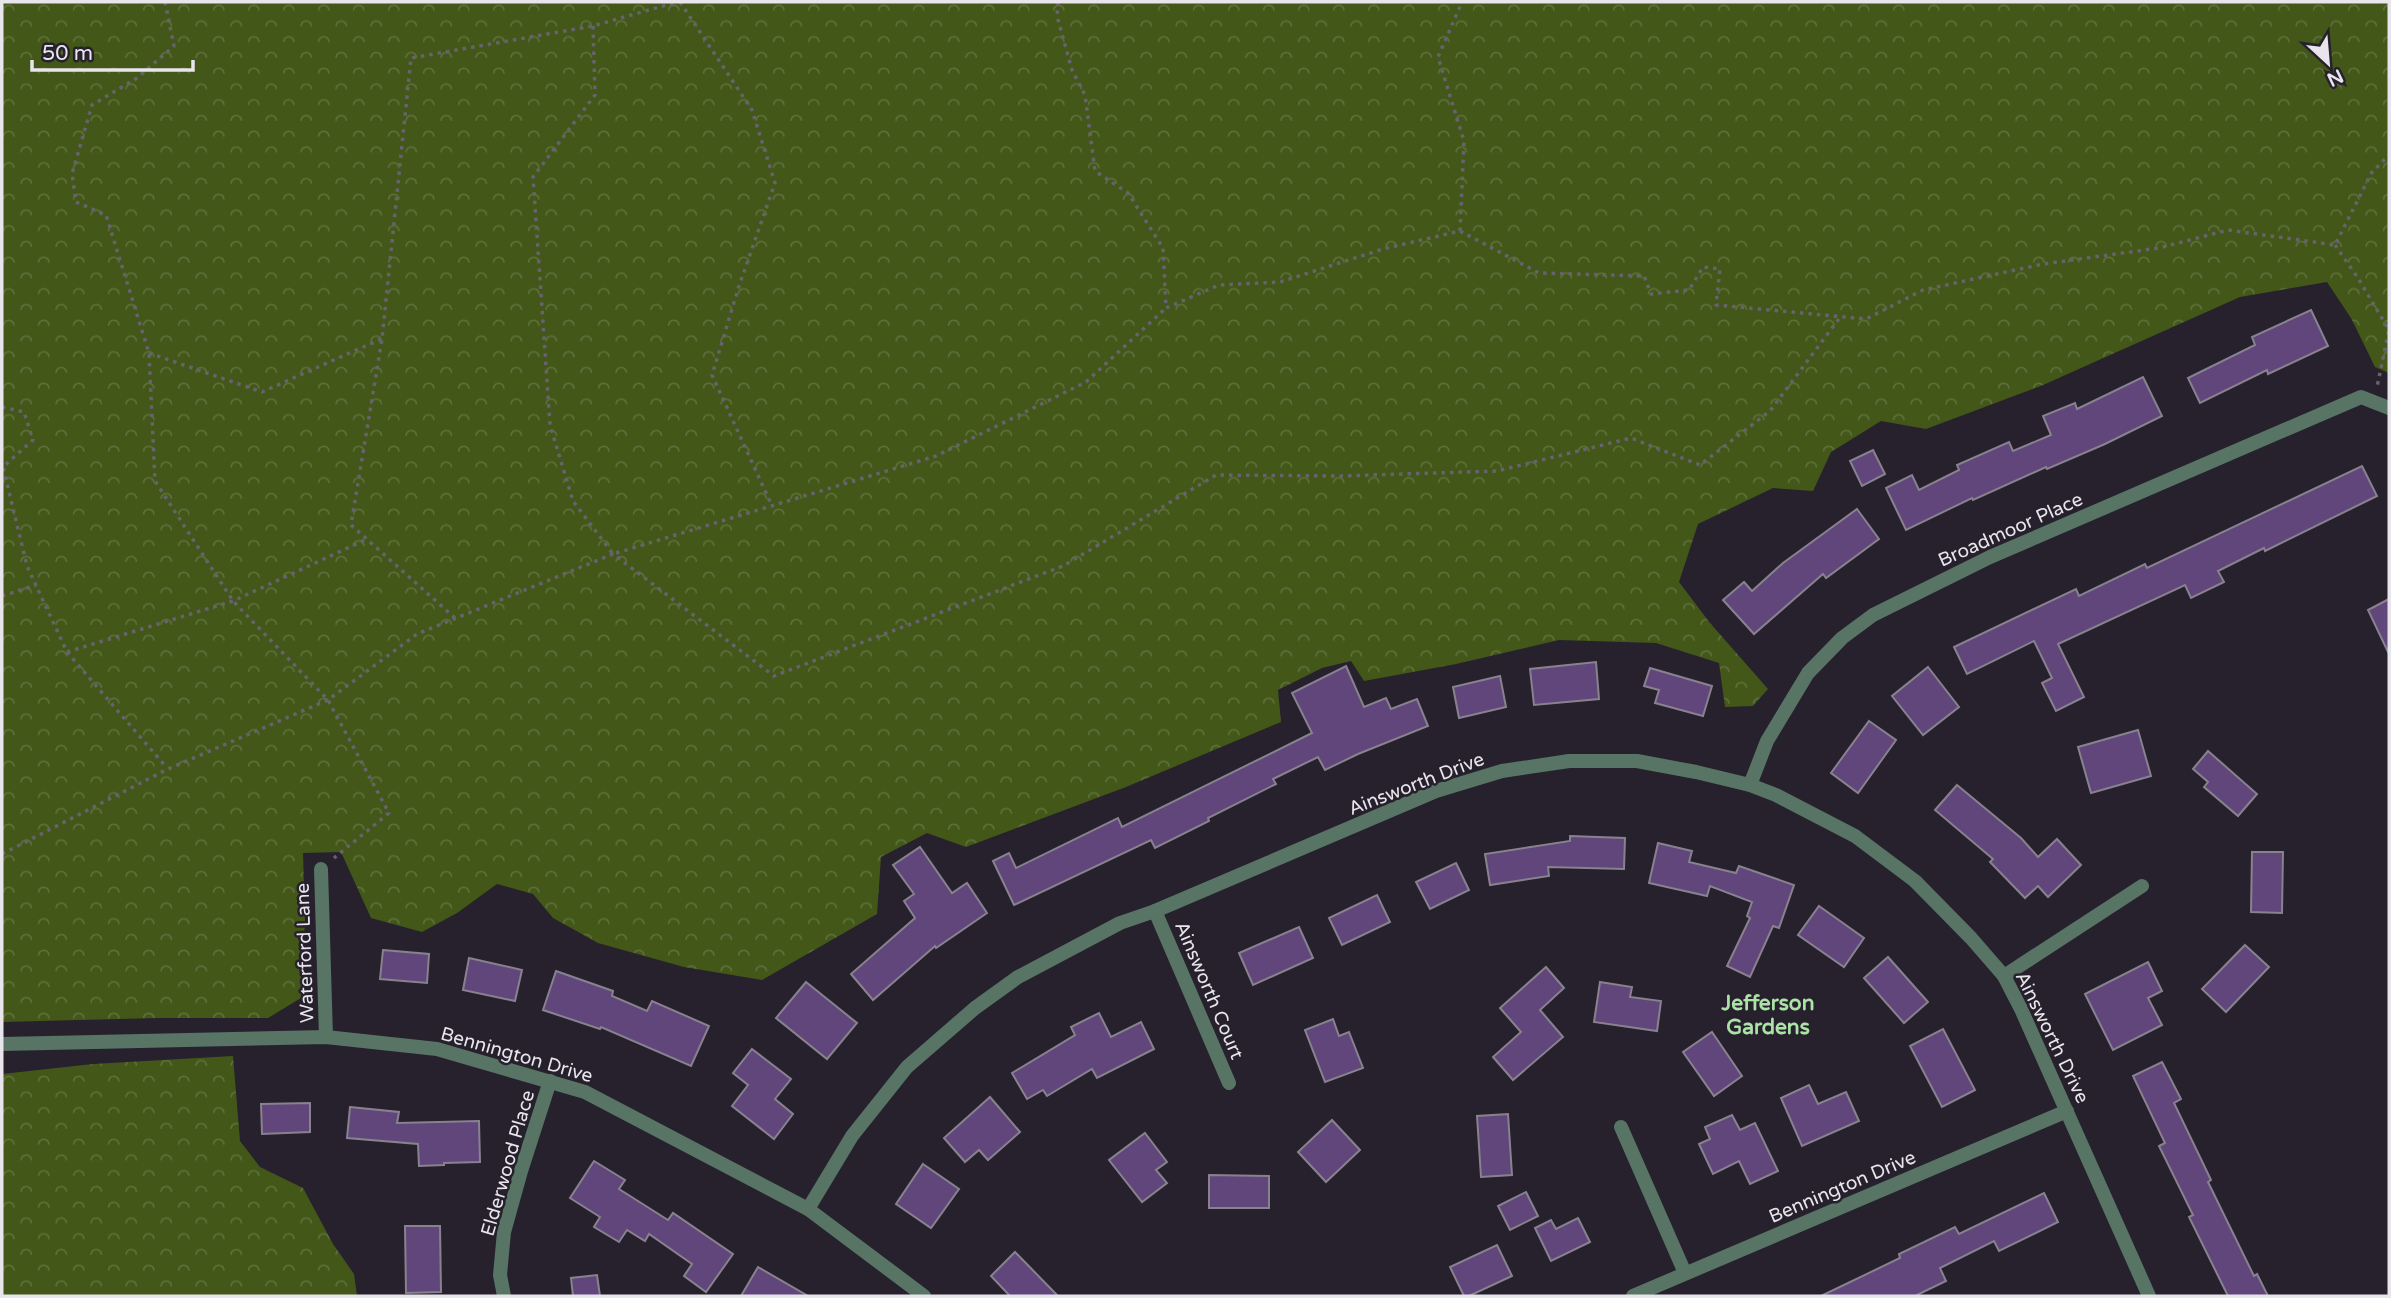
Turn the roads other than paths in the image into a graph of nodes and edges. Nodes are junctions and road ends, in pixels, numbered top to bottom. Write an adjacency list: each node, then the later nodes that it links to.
1 (2389, 408): 2 (street, Broadmoor Place)
2 (1750, 785): 5 (street, Ainsworth Drive); 6 (street, Ainsworth Drive)
3 (321, 869): 7 (street, Waterford Lane)
4 (2142, 886): 6 (street)
5 (1155, 911): 10 (street, Ainsworth Court); 13 (street, Ainsworth Drive)
6 (2004, 976): 11 (street, Ainsworth Drive)
7 (326, 1037): 8 (street, Bennington Drive); 9 (street, Bennington Drive)
8 (2, 1044)
9 (550, 1082): 13 (street, Bennington Drive); 15 (street, Elderwood Place)
10 (1229, 1083)
11 (2067, 1111): 14 (street, Bennington Drive); 18 (street, Ainsworth Drive)
12 (1621, 1127): 14 (street)
13 (808, 1209): 16 (street, Bennington Drive)
14 (1685, 1273): 17 (street, Bennington Drive)
15 (504, 1296)
16 (924, 1296)
17 (1633, 1296)
18 (2149, 1296)

